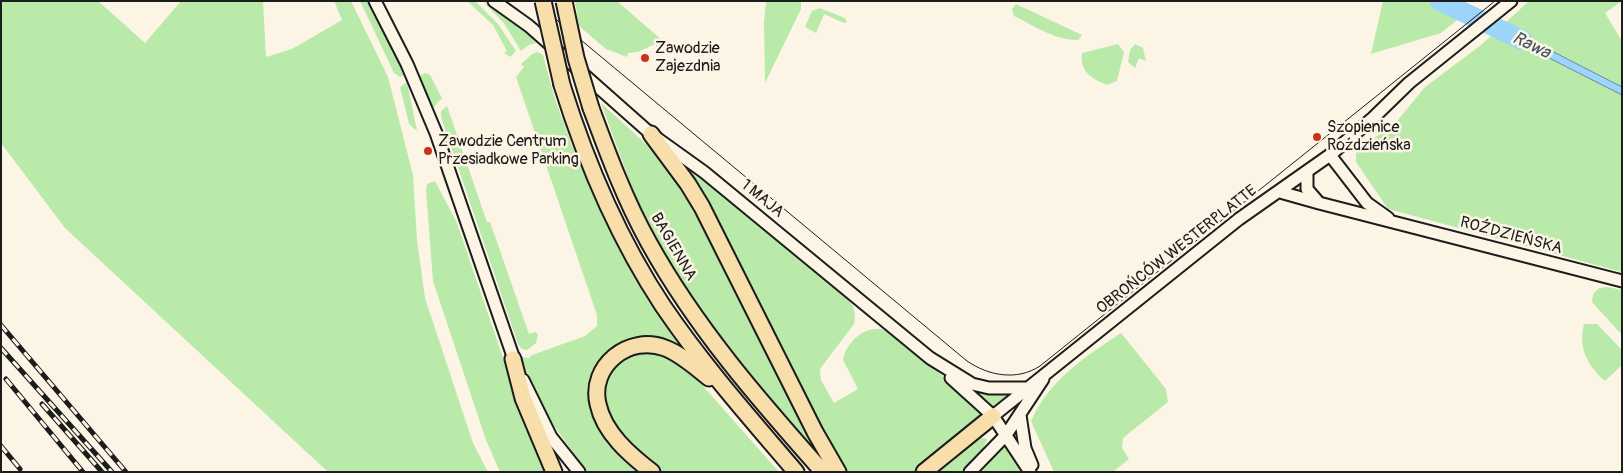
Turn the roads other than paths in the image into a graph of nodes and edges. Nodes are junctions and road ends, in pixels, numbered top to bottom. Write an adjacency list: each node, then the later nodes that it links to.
1 (375, 1): 14 (street)
2 (494, 1): 6 (street, 1 MAJA)
3 (543, 1): 17 (main road, bridge)
4 (564, 1): 21 (main road, BAGIENNA, bridge)
5 (1511, 1): 7 (street, OBROŃCÓW WESTERPLATTE)
6 (651, 134): 13 (street, 1 MAJA); 21 (main road)
7 (1330, 155): 8 (street, OBROŃCÓW WESTERPLATTE); 11 (street, ROŹDZIEŃSKA)
8 (1307, 174): 9 (street, OBROŃCÓW WESTERPLATTE); 10 (street)
9 (1280, 192): 10 (street, ROŹDZIEŃSKA); 15 (street, OBROŃCÓW WESTERPLATTE)
10 (1319, 203): 11 (street, ROŹDZIEŃSKA)
11 (1393, 222): 12 (street, ROŹDZIEŃSKA)
12 (1622, 281)
13 (930, 358): 16 (street, 1 MAJA); 19 (street)
14 (513, 359): 22 (main road); 23 (street)
15 (1047, 373): 16 (street, OBROŃCÓW WESTERPLATTE); 18 (street, OBROŃCÓW WESTERPLATTE)
16 (1025, 388): 19 (street, OBROŃCÓW WESTERPLATTE)
17 (731, 397): 24 (main road); 25 (main road)
18 (1020, 415): 20 (street, OBROŃCÓW WESTERPLATTE); 29 (street)
19 (993, 416): 20 (street); 26 (main road)
20 (1006, 435): 27 (street, OBROŃCÓW WESTERPLATTE); 28 (street)
21 (832, 470)
22 (554, 472)
23 (579, 472)
24 (652, 472)
25 (796, 472)
26 (924, 472)
27 (970, 472)
28 (1030, 472)
29 (1034, 472)

